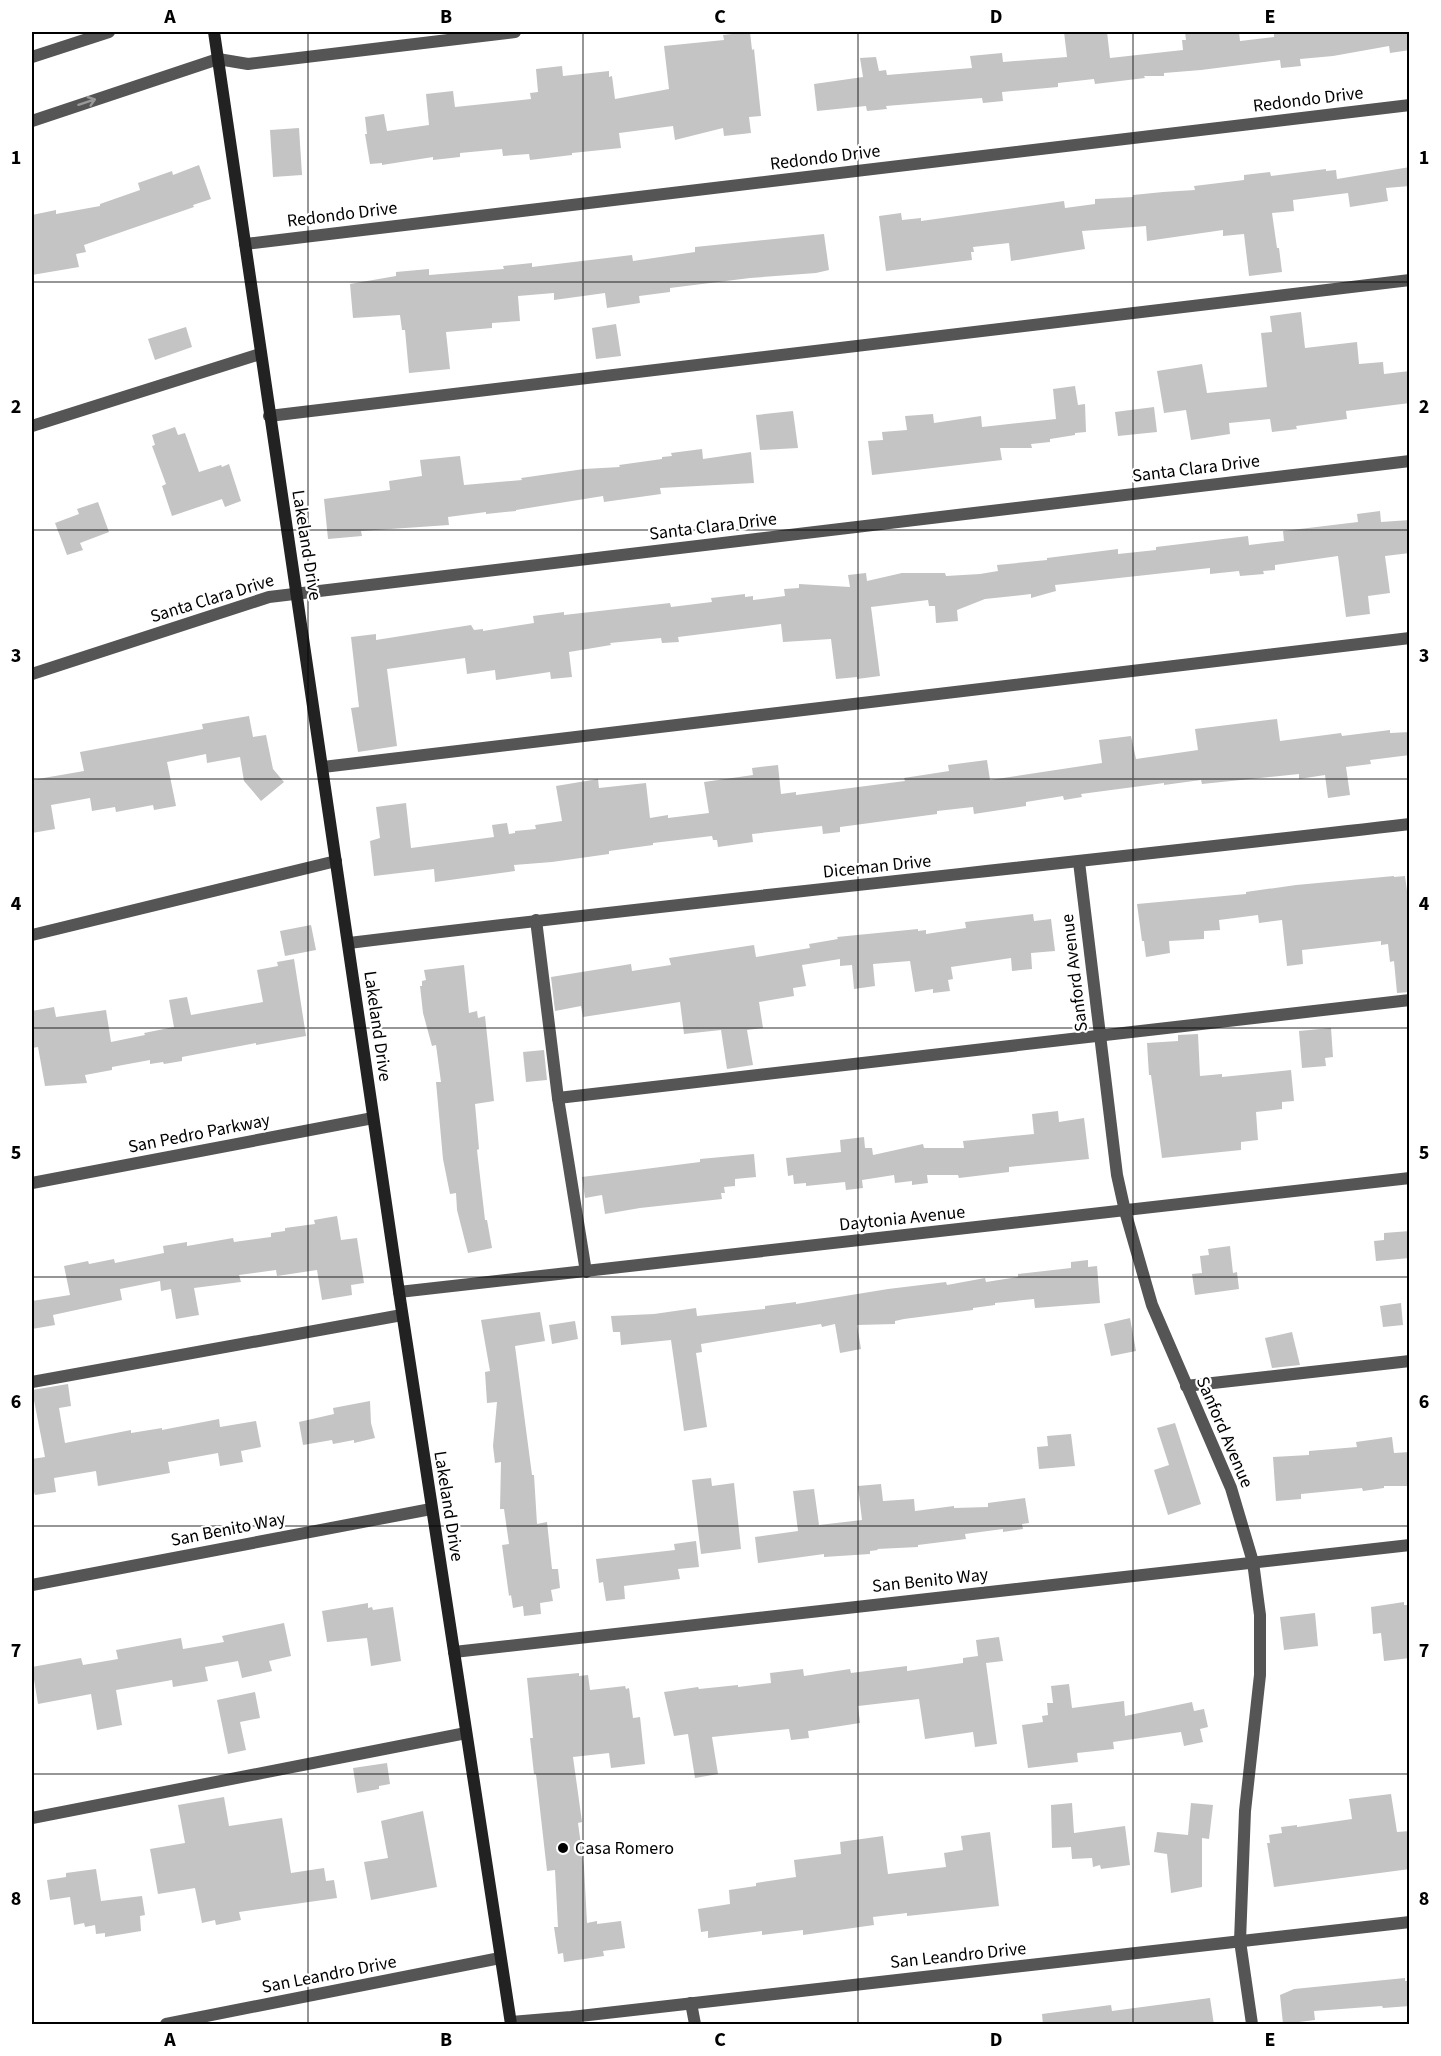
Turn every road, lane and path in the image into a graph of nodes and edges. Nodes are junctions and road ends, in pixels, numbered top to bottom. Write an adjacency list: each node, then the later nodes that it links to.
1 (109, 32): 4 (street)
2 (214, 32): 5 (street, Lakeland Drive)
3 (515, 32): 5 (street)
4 (32, 57)
5 (218, 59): 7 (street, one-way to 5); 8 (street, Lakeland Drive)
6 (1410, 105): 8 (street, Redondo Drive)
7 (32, 121)
8 (245, 244): 10 (street, Lakeland Drive)
9 (1410, 280): 11 (street)
10 (260, 354): 11 (street, Lakeland Drive); 12 (street)
11 (269, 416): 14 (street, Lakeland Drive)
12 (32, 426)
13 (1410, 461): 14 (street, Santa Clara Drive)
14 (296, 594): 16 (street, Santa Clara Drive); 17 (street, Lakeland Drive)
15 (1410, 638): 17 (street)
16 (32, 674)
17 (323, 768): 19 (street, Lakeland Drive)
18 (1410, 824): 20 (street, Diceman Drive)
19 (336, 861): 22 (street); 23 (street, Lakeland Drive)
20 (1079, 862): 21 (street, Diceman Drive); 25 (street, Sanford Avenue)
21 (536, 920): 23 (street, Diceman Drive); 26 (street)
22 (32, 935)
23 (349, 943): 27 (street, Lakeland Drive)
24 (1410, 1000): 25 (street)
25 (1100, 1035): 26 (street); 30 (street, Sanford Avenue)
26 (558, 1098): 31 (street)
27 (373, 1118): 29 (street, San Pedro Parkway); 32 (street, Lakeland Drive)
28 (1410, 1178): 30 (street, Daytonia Avenue)
29 (32, 1183)
30 (1125, 1212): 31 (street, Daytonia Avenue); 36 (street, Sanford Avenue)
31 (586, 1272): 32 (street, Daytonia Avenue)
32 (399, 1292): 33 (street, Lakeland Drive)
33 (402, 1315): 35 (street); 37 (street, Lakeland Drive)
34 (1410, 1361): 36 (street)
35 (32, 1382)
36 (1186, 1386): 39 (street, Sanford Avenue)
37 (431, 1509): 40 (street, San Benito Way); 41 (street, Lakeland Drive)
38 (1410, 1545): 39 (street, San Benito Way)
39 (1253, 1562): 41 (street, San Benito Way); 45 (street, Sanford Avenue)
40 (32, 1585)
41 (454, 1652): 42 (street, Lakeland Drive)
42 (466, 1733): 43 (street); 46 (street, Lakeland Drive)
43 (32, 1818)
44 (1410, 1922): 45 (street, San Leandro Drive)
45 (1240, 1941): 47 (street, San Leandro Drive); 51 (street, Sanford Avenue)
46 (500, 1958): 48 (street, Lakeland Drive); 49 (street, San Leandro Drive)
47 (691, 2003): 48 (street, San Leandro Drive); 50 (street)
48 (511, 2023)
49 (166, 2025)
50 (695, 2025)
51 (1252, 2025)

